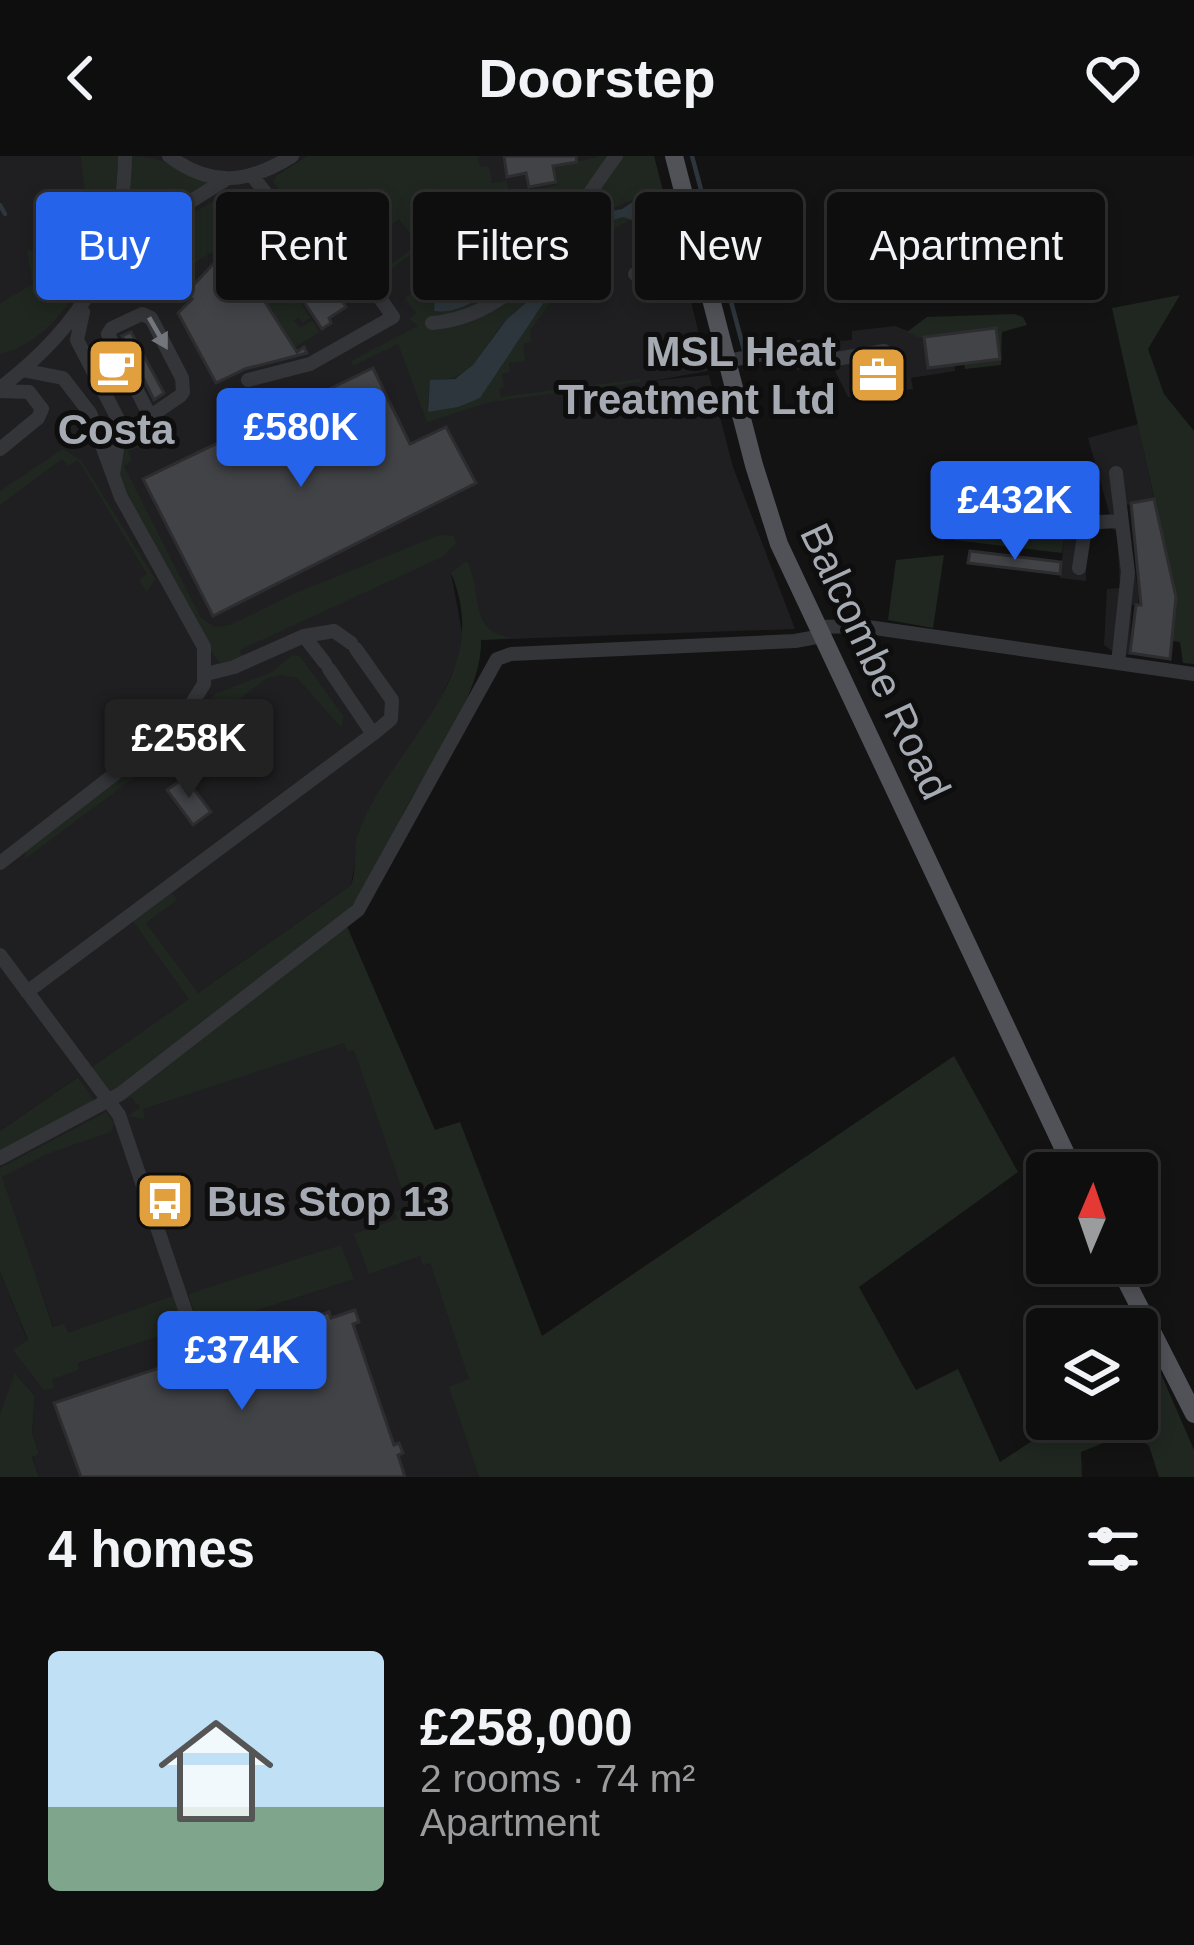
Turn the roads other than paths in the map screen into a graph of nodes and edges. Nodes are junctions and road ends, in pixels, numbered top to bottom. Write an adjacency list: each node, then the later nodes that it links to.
1 (124, 156): 8 (street)
2 (169, 156): 7 (street)
3 (292, 156): 6 (street)
4 (674, 156): 9 (main road, Balcombe Road)
5 (614, 157): 14 (street)
6 (253, 177): 7 (street); 18 (street)
7 (225, 180): 10 (street)
8 (122, 192)
9 (683, 192)
10 (192, 200)
11 (84, 300): 17 (street)
12 (89, 300): 21 (street)
13 (711, 300): 16 (main road, Balcombe Road)
14 (432, 323)
15 (884, 351): 16 (street)
16 (727, 361): 28 (main road, Balcombe Road)
17 (22, 370): 19 (street); 22 (street)
18 (248, 380)
19 (0, 389): 23 (street)
20 (141, 416): 20 (street, one-way to 20); 21 (street)
21 (121, 434): 22 (street); 25 (street)
22 (99, 440): 25 (street)
23 (0, 448)
24 (1116, 473): 26 (street)
25 (113, 478): 31 (street)
26 (1120, 521): 27 (street); 30 (street)
27 (1079, 568)
28 (820, 632): 30 (street); 37 (street); 38 (main road, Balcombe Road)
29 (304, 636): 31 (street); 33 (street); 33 (street)
30 (1118, 663): 32 (street)
31 (206, 674): 34 (street)
32 (1194, 674)
33 (374, 734): 36 (street)
34 (0, 863)
35 (0, 956): 36 (street)
36 (27, 992): 37 (street)
37 (109, 1101): 39 (street); 41 (street)
38 (1065, 1152)
39 (0, 1158)
40 (1129, 1284): 42 (main road)
41 (198, 1348)
42 (1194, 1414)

